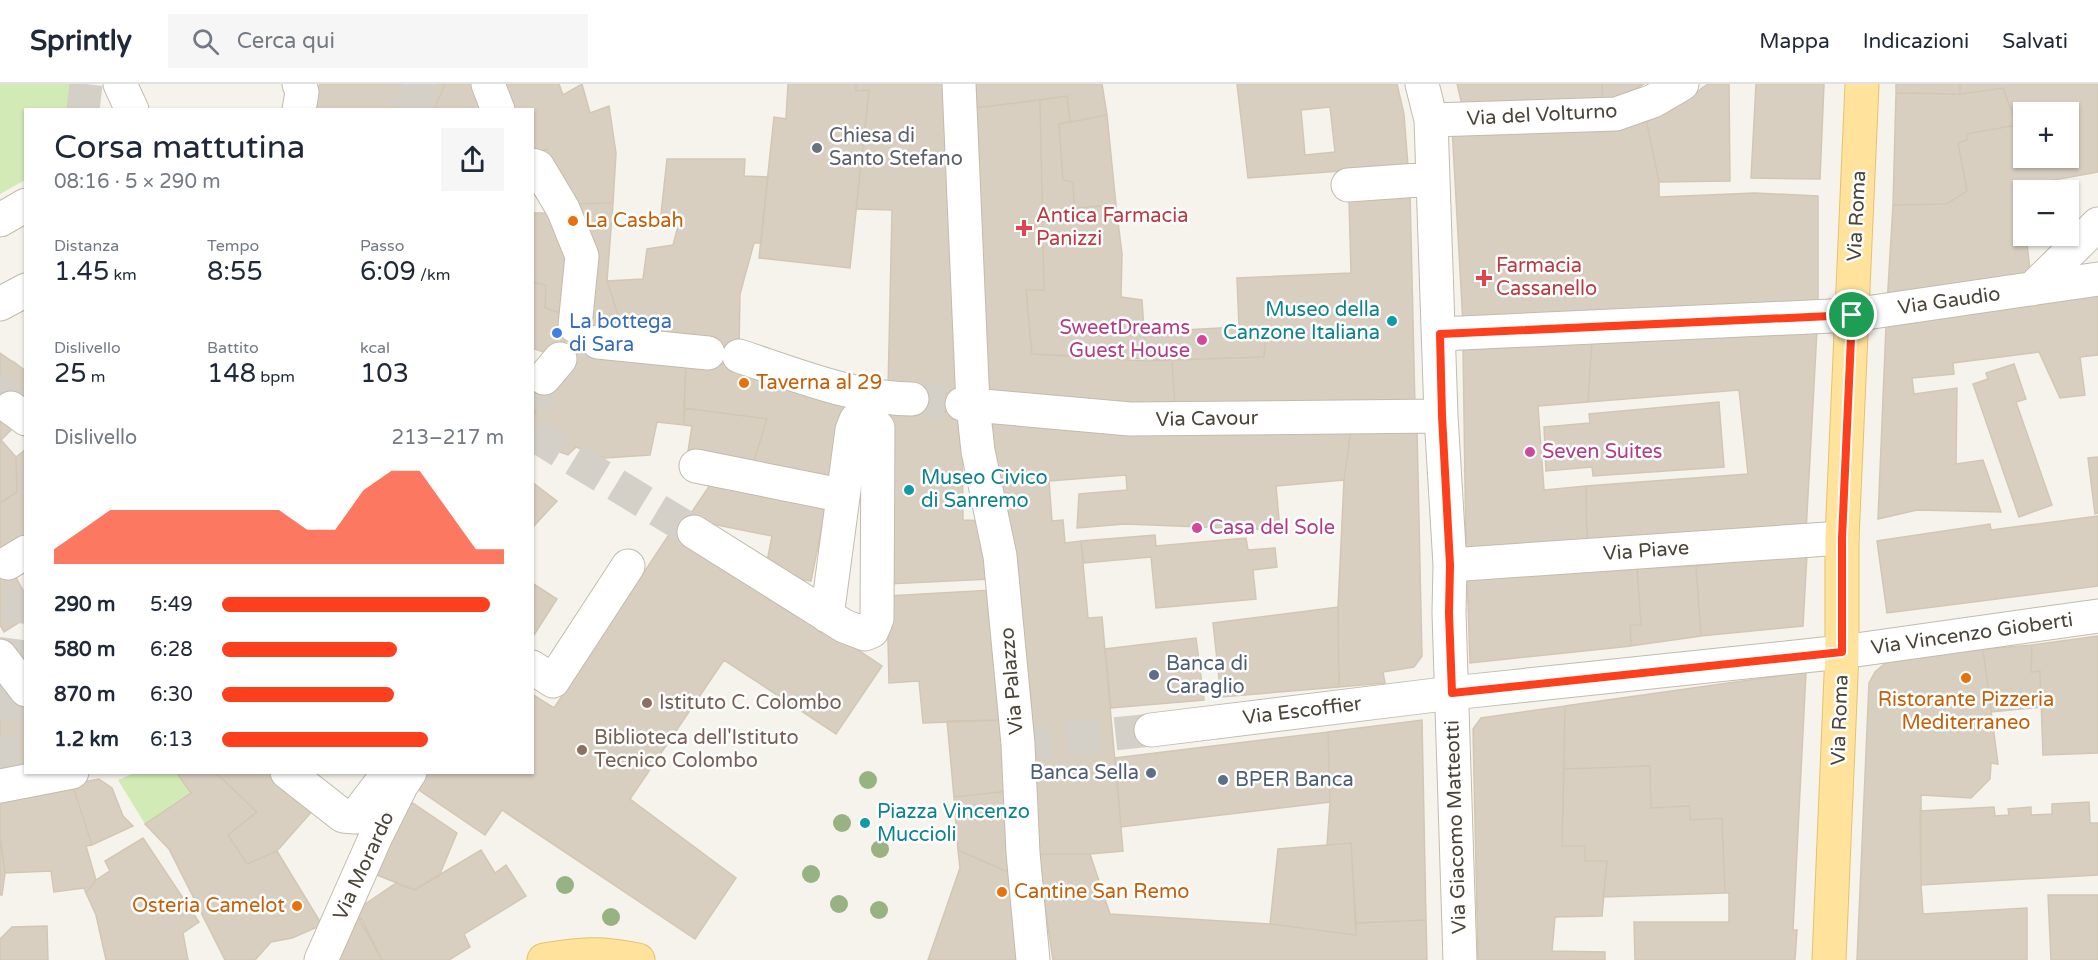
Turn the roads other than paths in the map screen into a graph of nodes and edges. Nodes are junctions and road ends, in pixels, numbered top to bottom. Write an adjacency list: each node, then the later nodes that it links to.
1 (120, 84): 7 (street)
2 (488, 84): 8 (street)
3 (959, 84): 23 (street, Via Palazzo)
4 (1422, 84): 9 (street, Via Giacomo Matteotti)
5 (1682, 84): 9 (street, Via del Volturno)
6 (1862, 84): 20 (main road, Via Roma)
7 (131, 108)
8 (497, 108)
9 (1431, 120): 11 (street, Via Giacomo Matteotti)
10 (534, 165): 22 (street)
11 (1433, 179): 12 (street); 21 (street, Via Giacomo Matteotti)
12 (1348, 185)
13 (24, 206): 14 (street)
14 (0, 220)
15 (2098, 224): 17 (street)
16 (2098, 279): 17 (street, Via Gaudio)
17 (2032, 289): 20 (street, Via Gaudio)
18 (24, 291): 19 (street)
19 (0, 304)
20 (1852, 315): 21 (street, Via Gaudio); 28 (main road, Via Roma)
21 (1440, 334): 24 (street, Via Giacomo Matteotti)
22 (912, 399)
23 (968, 405): 24 (street, Via Cavour); 47 (street, Via Palazzo)
24 (1442, 416): 29 (street, Via Giacomo Matteotti)
25 (696, 466): 26 (street)
26 (830, 493)
27 (694, 532): 31 (street)
28 (1842, 538): 29 (street, Via Piave); 33 (main road, Via Roma)
29 (1450, 565): 37 (street, Via Giacomo Matteotti)
30 (628, 566): 35 (street)
31 (826, 616): 31 (street)
32 (2098, 616): 33 (street, Via Vincenzo Gioberti)
33 (1842, 652): 37 (street, Via Vincenzo Gioberti); 49 (main road, Via Roma)
34 (0, 656): 36 (street)
35 (534, 668)
36 (24, 688)
37 (1452, 693): 38 (street, Via Escoffier); 48 (street, Via Giacomo Matteotti)
38 (1151, 730)
39 (66, 774): 43 (street)
40 (290, 774): 41 (street)
41 (388, 774)
42 (409, 774): 44 (street, Via Morardo)
43 (0, 786)
44 (321, 960)
45 (544, 960): 46 (main road)
46 (638, 960)
47 (1033, 960)
48 (1460, 960)
49 (1829, 960)

